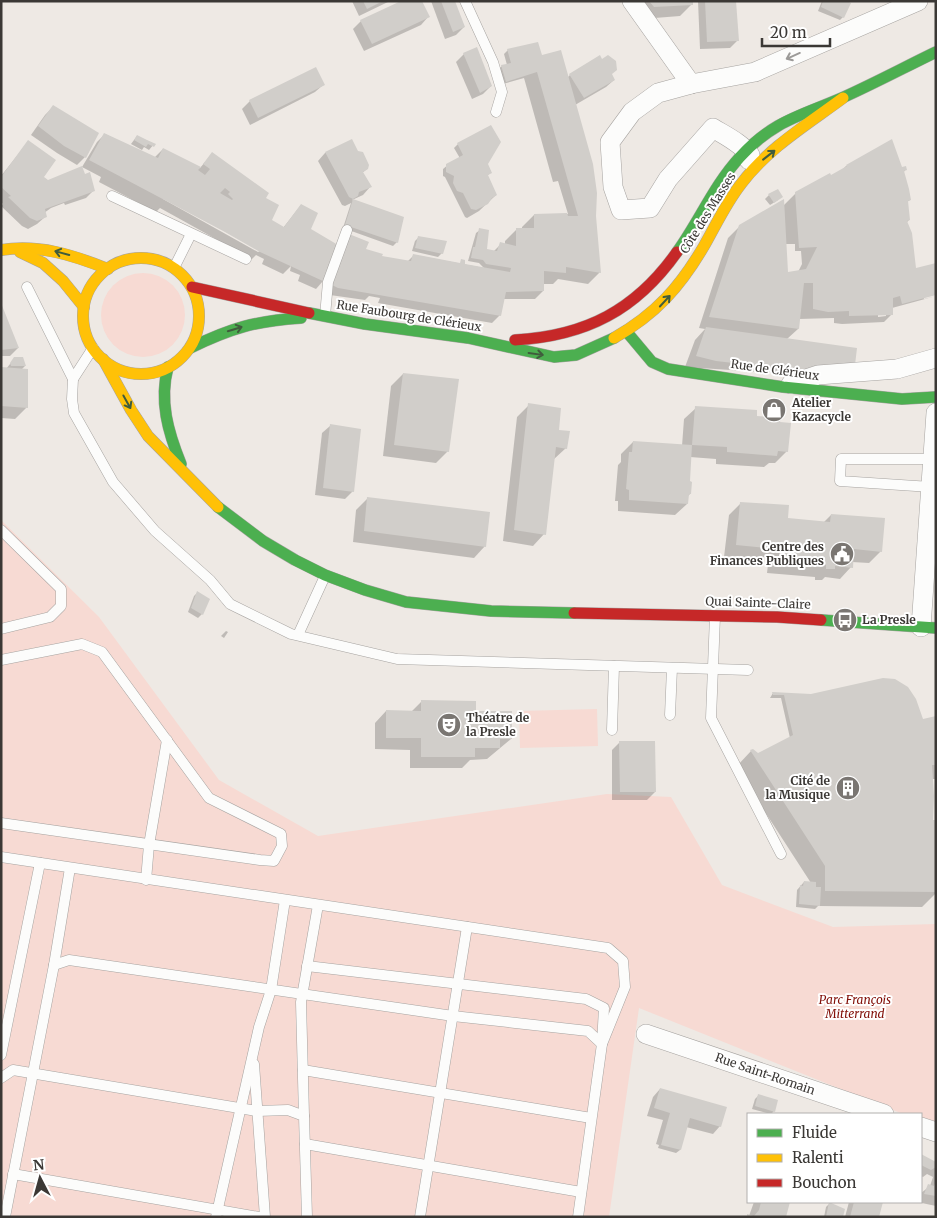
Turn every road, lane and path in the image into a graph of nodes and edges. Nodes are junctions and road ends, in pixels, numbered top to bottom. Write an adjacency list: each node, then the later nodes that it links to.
1 (465, 1): 7 (lane)
2 (632, 1): 5 (street)
3 (918, 1): 5 (street, one-way to 5)
4 (936, 52): 6 (main road, Côte des Masses)
5 (691, 84): 8 (street)
6 (843, 98): 8 (main road, Côte des Masses); 10 (main road, Côte des Masses, one-way to 6)
7 (496, 112)
8 (746, 150): 10 (street); 20 (main road, Côte des Masses)
9 (112, 196): 12 (lane)
10 (718, 222): 22 (main road, Côte des Masses, one-way to 10)
11 (347, 230): 21 (lane)
12 (191, 234): 14 (lane); 15 (lane)
13 (5, 244): 16 (main road, one-way to 13); 19 (main road)
14 (246, 259)
15 (174, 268): 16 (main road); 18 (main road)
16 (108, 269): 19 (main road)
17 (27, 287): 29 (lane)
18 (192, 287): 21 (main road, Rue Faubourg de Clérieux); 25 (main road)
19 (84, 307): 24 (main road)
20 (622, 307): 23 (main road, Rue Faubourg de Clérieux)
21 (324, 317): 23 (main road, Rue Faubourg de Clérieux); 25 (main road, Rue Faubourg de Clérieux, one-way to 21)
22 (626, 330): 23 (main road, Rue Faubourg de Clérieux, one-way to 22); 30 (main road, Rue de Clérieux)
23 (489, 342)
24 (93, 348): 27 (main road); 29 (lane)
25 (190, 348): 28 (main road)
26 (936, 358): 30 (street)
27 (103, 359): 28 (main road); 34 (main road, Quai Sainte-Claire, one-way to 34)
28 (168, 368): 34 (main road)
29 (73, 379): 41 (lane)
30 (782, 387): 31 (main road, Rue de Clérieux)
31 (936, 397)
32 (936, 413): 33 (street)
33 (932, 459): 35 (street); 35 (lane)
34 (186, 474): 37 (main road, Quai Sainte-Claire)
35 (931, 487): 39 (street)
36 (1, 530): 40 (lane)
37 (325, 575): 38 (main road, Quai Sainte-Claire); 41 (lane)
38 (715, 615): 39 (main road, Quai Sainte-Claire); 45 (lane)
39 (928, 628)
40 (1, 629)
41 (298, 635): 43 (lane)
42 (1, 660): 49 (lane)
43 (614, 666): 44 (lane); 48 (lane)
44 (672, 668): 45 (lane); 47 (lane)
45 (713, 669): 46 (lane); 52 (lane)
46 (748, 670)
47 (670, 715)
48 (612, 730)
49 (167, 740): 51 (lane); 51 (lane)
50 (1, 823): 51 (lane)
51 (149, 845): 56 (lane)
52 (781, 854)
53 (1, 857): 54 (lane)
54 (40, 863): 55 (lane); 69 (lane)
55 (70, 868): 56 (lane); 60 (lane)
56 (146, 880): 57 (lane)
57 (285, 900): 58 (lane); 63 (lane)
58 (318, 905): 59 (lane); 61 (lane)
59 (467, 927): 62 (lane); 67 (lane)
60 (54, 965): 63 (lane); 71 (lane)
61 (307, 966): 62 (lane); 64 (lane)
62 (458, 984): 65 (lane); 67 (lane)
63 (271, 990): 64 (lane); 68 (lane)
64 (302, 994): 65 (lane); 70 (lane)
65 (453, 1016): 67 (lane); 73 (lane)
66 (646, 1034): 76 (street, Rue Saint-Romain)
67 (602, 1044): 78 (lane)
68 (253, 1053): 74 (lane); 75 (lane)
69 (1, 1055)
70 (303, 1070): 73 (lane); 77 (lane)
71 (33, 1074): 72 (lane); 74 (lane); 83 (lane)
72 (1, 1078)
73 (440, 1093): 78 (lane); 82 (lane)
74 (241, 1108): 75 (lane); 85 (lane)
75 (257, 1110): 77 (lane); 88 (lane)
76 (881, 1113)
77 (304, 1116): 81 (lane)
78 (592, 1118): 84 (lane)
79 (922, 1126): 80 (street)
80 (936, 1132)
81 (305, 1144): 82 (lane); 89 (lane)
82 (429, 1165): 84 (lane); 90 (lane)
83 (13, 1174): 85 (lane); 86 (lane)
84 (581, 1192): 91 (lane)
85 (217, 1213): 87 (lane)
86 (5, 1217)
87 (259, 1217)
88 (265, 1217)
89 (307, 1217)
90 (420, 1217)
91 (578, 1217)

